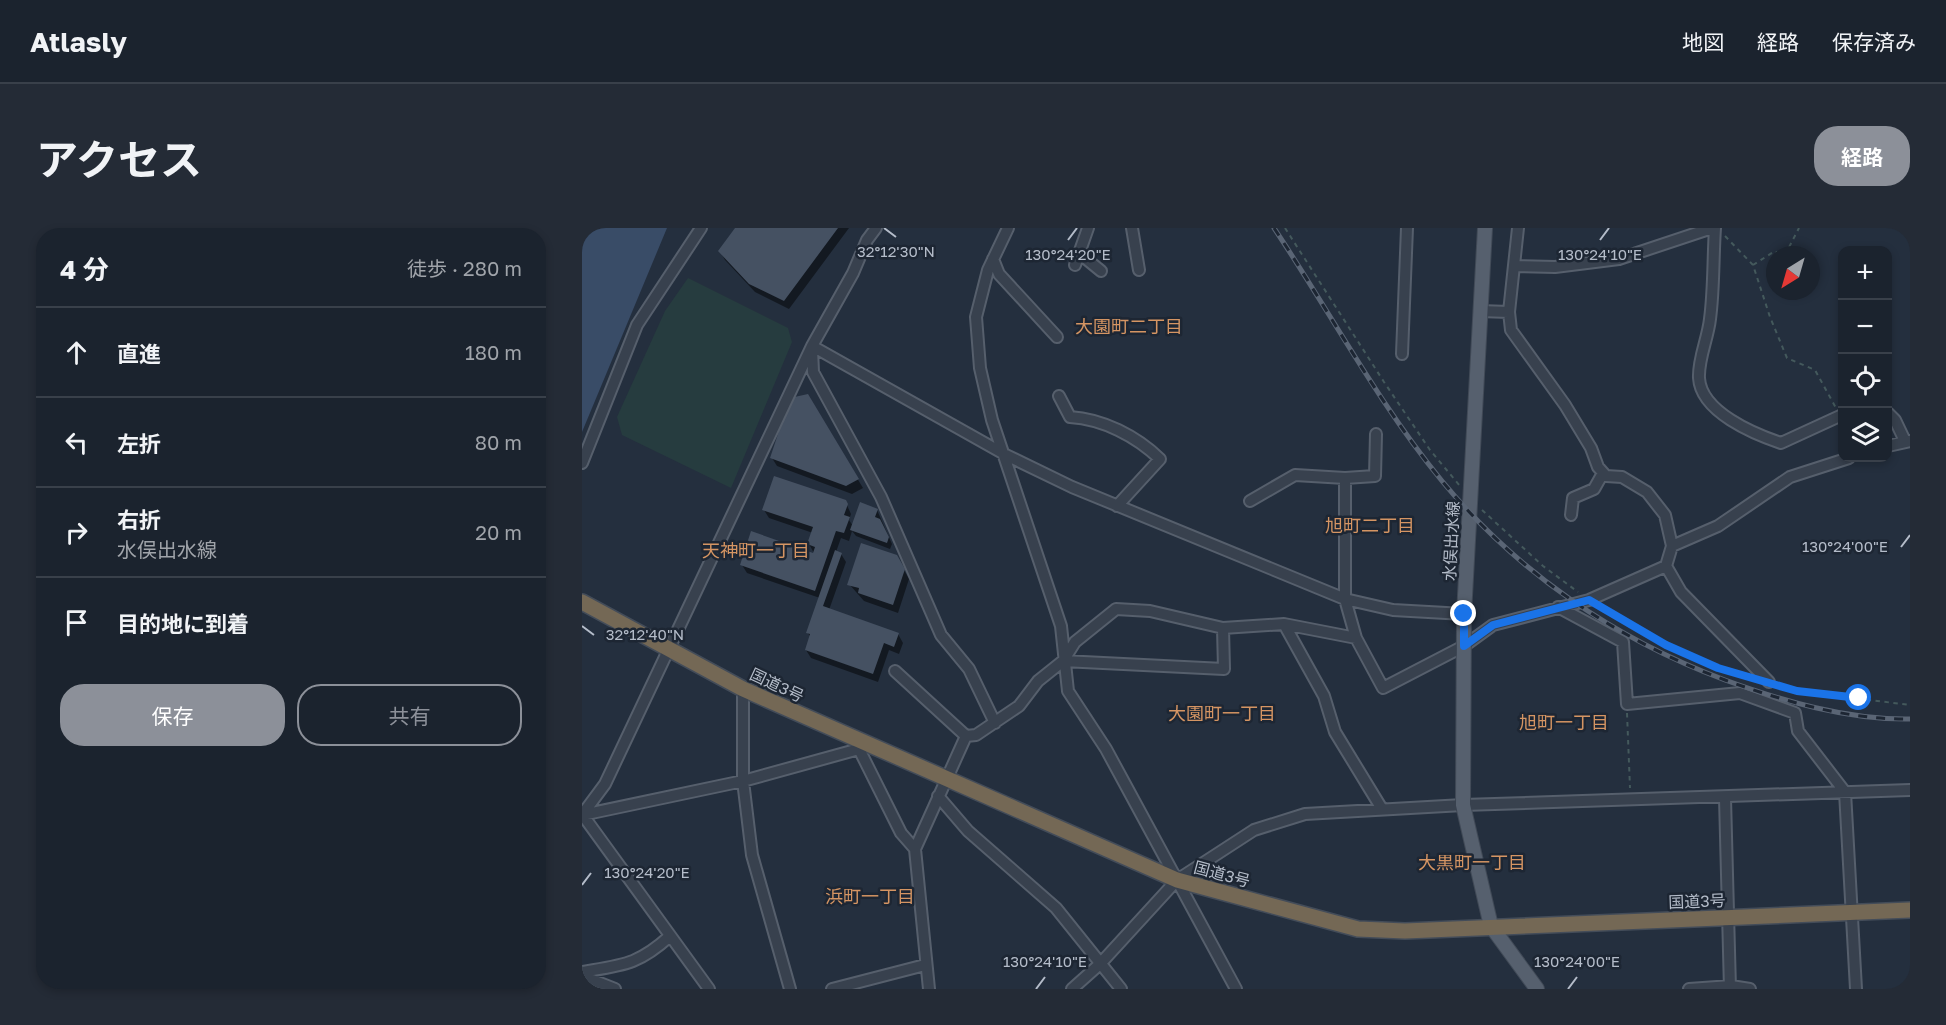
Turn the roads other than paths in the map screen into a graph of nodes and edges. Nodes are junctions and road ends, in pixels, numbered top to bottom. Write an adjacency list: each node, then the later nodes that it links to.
1 (700, 228): 29 (street)
2 (876, 228): 19 (street)
3 (1008, 228): 11 (street)
4 (1088, 228): 10 (street)
5 (1132, 228): 14 (street)
6 (1407, 228): 20 (street)
7 (1485, 228): 16 (main road, 水俣出水線)
8 (1518, 228): 13 (street)
9 (1717, 230): 13 (street); 22 (street)
10 (1079, 254): 12 (street); 15 (street)
11 (993, 259): 18 (street); 27 (street)
12 (1075, 265)
13 (1515, 266): 17 (street)
14 (1139, 270)
15 (1101, 271)
16 (1480, 311): 17 (street); 40 (main road, 水俣出水線)
17 (1509, 312): 30 (street)
18 (1057, 337)
19 (812, 346): 27 (street); 45 (street); 50 (street)
20 (1402, 354)
21 (1059, 396): 33 (street)
22 (1838, 416)
23 (1892, 417): 25 (street)
24 (1376, 434): 31 (street)
25 (1907, 441): 26 (street)
26 (1892, 445)
27 (1006, 455): 33 (street); 46 (street)
28 (1838, 462): 35 (street)
29 (582, 463)
30 (1603, 473): 34 (street); 35 (street)
31 (1345, 477): 32 (street); 37 (street)
32 (1250, 501)
33 (1117, 506): 37 (street)
34 (1571, 515)
35 (1672, 546): 36 (street)
36 (1666, 566): 39 (street); 48 (street)
37 (1345, 599): 40 (street); 43 (street)
38 (582, 602): 45 (highway, 国道3号)
39 (1558, 607): 44 (street); 56 (street)
40 (1464, 614): 44 (main road, 水俣出水線)
41 (1284, 624): 42 (street); 43 (street); 60 (street)
42 (1223, 628): 46 (street); 46 (street)
43 (1356, 638): 44 (street)
44 (1464, 646): 59 (main road, 水俣出水線)
45 (667, 650): 49 (highway, 国道3号); 61 (street)
46 (1063, 661): 50 (street); 63 (street)
47 (895, 671): 51 (street)
48 (1769, 682)
49 (743, 689): 52 (highway, 国道3号); 54 (street)
50 (995, 723): 51 (street)
51 (966, 736): 53 (street)
52 (859, 746): 53 (highway, 国道3号); 54 (street); 62 (street)
53 (946, 778): 57 (street); 63 (highway, 国道3号)
54 (743, 781): 61 (street); 75 (street)
55 (1910, 790): 56 (street)
56 (1845, 792): 58 (street); 65 (street)
57 (938, 796): 62 (street); 69 (street)
58 (1725, 798): 59 (street); 66 (street)
59 (1462, 805): 60 (street); 67 (main road, 水俣出水線)
60 (1382, 809): 63 (street)
61 (582, 815): 68 (street)
62 (915, 849): 70 (street)
63 (1177, 880): 67 (highway, 国道3号); 69 (street); 80 (street)
64 (1910, 910): 65 (highway, 国道3号)
65 (1853, 913): 66 (highway, 国道3号); 84 (street)
66 (1728, 918): 67 (highway, 国道3号); 73 (street)
67 (1491, 926): 81 (main road)
68 (670, 936): 71 (street); 72 (street)
69 (1100, 964): 78 (street); 79 (street)
70 (925, 965): 76 (street); 77 (street)
71 (582, 974): 74 (street)
72 (705, 987)
73 (1731, 987): 82 (street); 83 (street)
74 (615, 989)
75 (790, 989)
76 (832, 989)
77 (929, 989)
78 (1072, 989)
79 (1120, 989)
80 (1236, 989)
81 (1537, 989)
82 (1689, 989)
83 (1750, 989)
84 (1856, 989)

